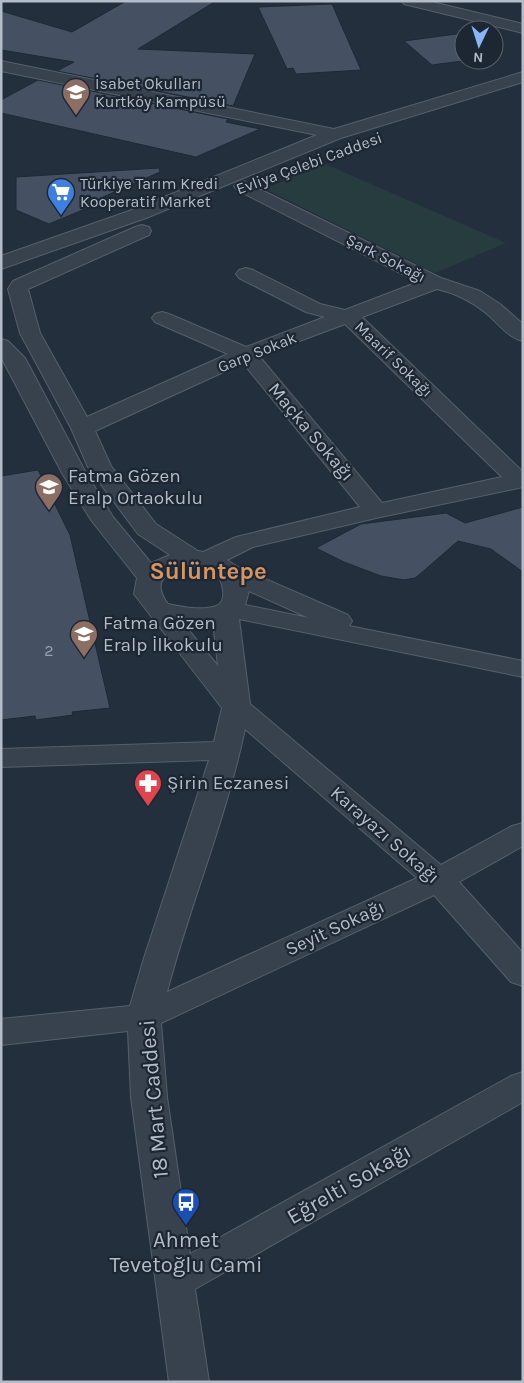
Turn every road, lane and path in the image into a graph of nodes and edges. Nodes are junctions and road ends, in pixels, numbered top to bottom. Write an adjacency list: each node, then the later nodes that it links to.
1 (409, 1): 2 (street)
2 (523, 29)
3 (1, 66): 6 (street, Evliya Çelebi Caddesi)
4 (523, 77): 6 (street, Evliya Çelebi Caddesi)
5 (473, 109): 7 (street, Evliya Çelebi Caddesi)
6 (335, 134): 8 (street, Evliya Çelebi Caddesi)
7 (243, 186): 10 (street, Şark Sokağı); 11 (street, Evliya Çelebi Caddesi)
8 (1, 265): 11 (street)
9 (246, 274): 14 (street, Maarif Sokağı)
10 (435, 283): 13 (street, Şark Sokağı); 14 (street, Garp Sokak)
11 (13, 291): 19 (street)
12 (523, 307): 13 (street)
13 (496, 312): 16 (street, Şark Sokağı)
14 (350, 317): 17 (street, Garp Sokak); 20 (street, Maarif Sokağı)
15 (162, 318): 17 (street, Maçka Sokağı)
16 (523, 335)
17 (246, 354): 19 (street, Garp Sokak); 21 (street, Maçka Sokağı)
18 (6, 357): 23 (street)
19 (82, 428): 22 (street)
20 (521, 481): 21 (street)
21 (376, 511): 22 (street)
22 (212, 564): 23 (street); 25 (street, 18 Mart Caddesi); 26 (street)
23 (149, 577): 24 (street, Karayazı Sokağı)
24 (160, 610): 25 (street); 28 (street, Karayazı Sokağı)
25 (227, 610): 26 (street); 28 (street, 18 Mart Caddesi)
26 (386, 642): 27 (street)
27 (523, 669)
28 (236, 707): 29 (street, 18 Mart Caddesi); 32 (street, Karayazı Sokağı)
29 (226, 751): 30 (street); 34 (street, 18 Mart Caddesi)
30 (1, 758)
31 (523, 833): 32 (street, Seyit Sokağı)
32 (439, 880): 33 (street, Karayazı Sokağı); 34 (street, Seyit Sokağı)
33 (523, 974)
34 (144, 1017): 35 (street, Seyit Sokağı); 37 (street, 18 Mart Caddesi)
35 (1, 1032)
36 (523, 1085): 37 (street, Eğrelti Sokağı)
37 (174, 1282): 38 (street, 18 Mart Caddesi)
38 (189, 1382)

